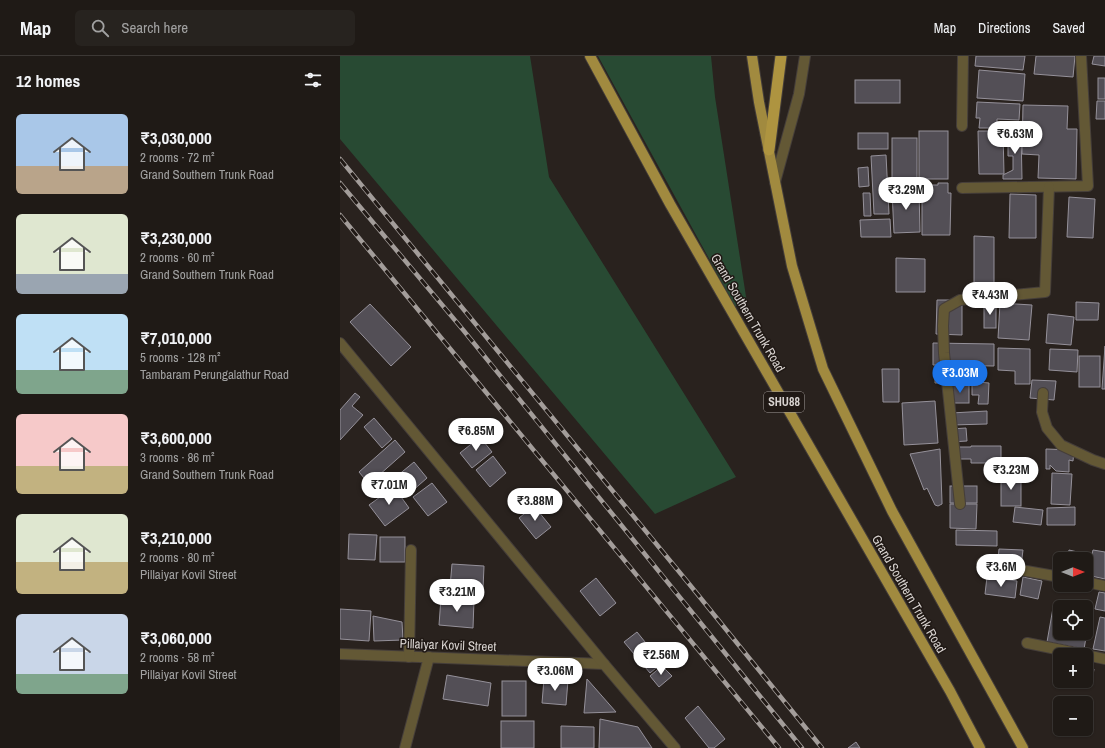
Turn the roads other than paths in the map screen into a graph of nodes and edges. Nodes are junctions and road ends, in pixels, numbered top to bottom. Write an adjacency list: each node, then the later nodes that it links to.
1 (590, 56): 31 (main road, Grand Southern Trunk Road / SHU88)
2 (752, 56): 8 (main road, Grand Southern Trunk Road)
3 (781, 56): 8 (highway)
4 (805, 56): 9 (street)
5 (963, 56): 7 (street)
6 (1081, 56): 10 (street)
7 (962, 126)
8 (768, 150): 9 (main road, Grand Southern Trunk Road)
9 (775, 182): 32 (main road, Grand Southern Trunk Road)
10 (1049, 187): 11 (street); 15 (street)
11 (962, 188)
12 (340, 343): 28 (street)
13 (1043, 393): 14 (street)
14 (1105, 464)
15 (960, 504)
16 (410, 550): 25 (street)
17 (982, 563): 18 (street)
18 (1053, 576)
19 (1093, 583): 20 (street)
20 (1105, 586)
21 (1027, 643): 22 (street)
22 (1053, 648)
23 (340, 654): 25 (street, Pillaiyar Kovil Street)
24 (1093, 656): 27 (street)
25 (409, 657): 26 (street, Pillaiyar Kovil Street)
26 (429, 657): 28 (street, Pillaiyar Kovil Street); 29 (street)
27 (1105, 659)
28 (604, 664): 30 (street)
29 (404, 748)
30 (675, 748)
31 (980, 748)
32 (1023, 748)

